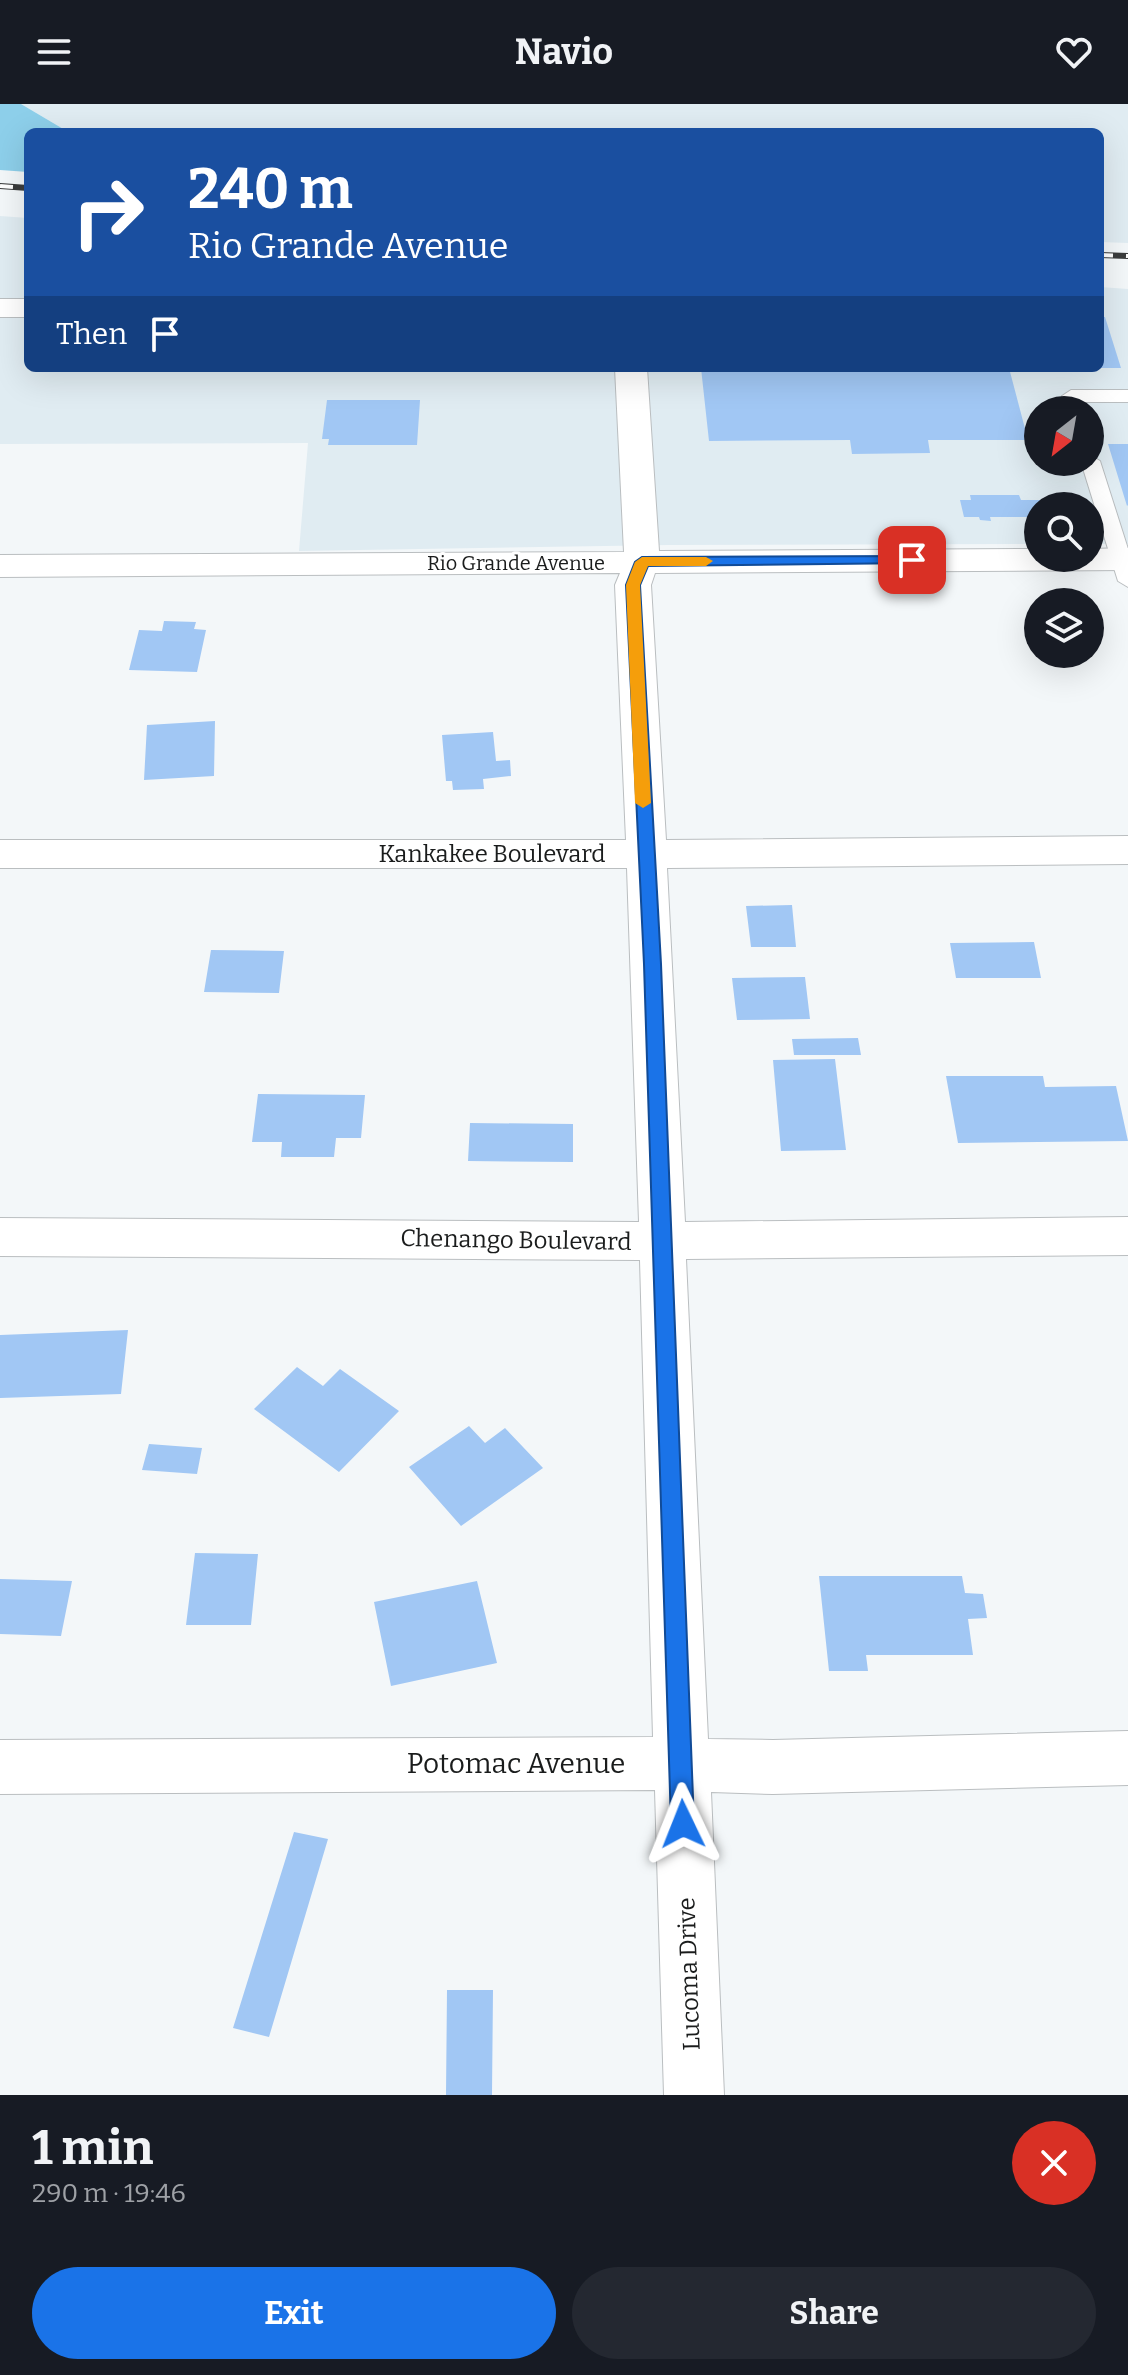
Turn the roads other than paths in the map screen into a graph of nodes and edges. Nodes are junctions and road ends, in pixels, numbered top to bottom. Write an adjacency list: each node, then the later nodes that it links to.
1 (0, 308): 2 (street)
2 (24, 308)
3 (631, 372): 7 (street, Lucoma Drive)
4 (1104, 396): 5 (lane)
5 (1128, 396)
6 (1095, 476): 9 (lane)
7 (642, 562): 8 (street, Rio Grande Avenue); 9 (street, Rio Grande Avenue); 12 (street, Lucoma Drive)
8 (0, 566)
9 (1126, 566)
10 (1128, 850): 12 (street, Kankakee Boulevard)
11 (0, 854): 12 (street, Kankakee Boulevard)
12 (645, 854): 15 (street, Lucoma Drive)
13 (1128, 1236): 15 (street, Chenango Boulevard)
14 (0, 1237): 15 (street, Chenango Boulevard)
15 (662, 1241): 17 (street, Lucoma Drive)
16 (1128, 1758): 17 (street, Potomac Avenue)
17 (680, 1763): 18 (street, Potomac Avenue); 19 (street, Lucoma Drive)
18 (0, 1767)
19 (694, 2095)

